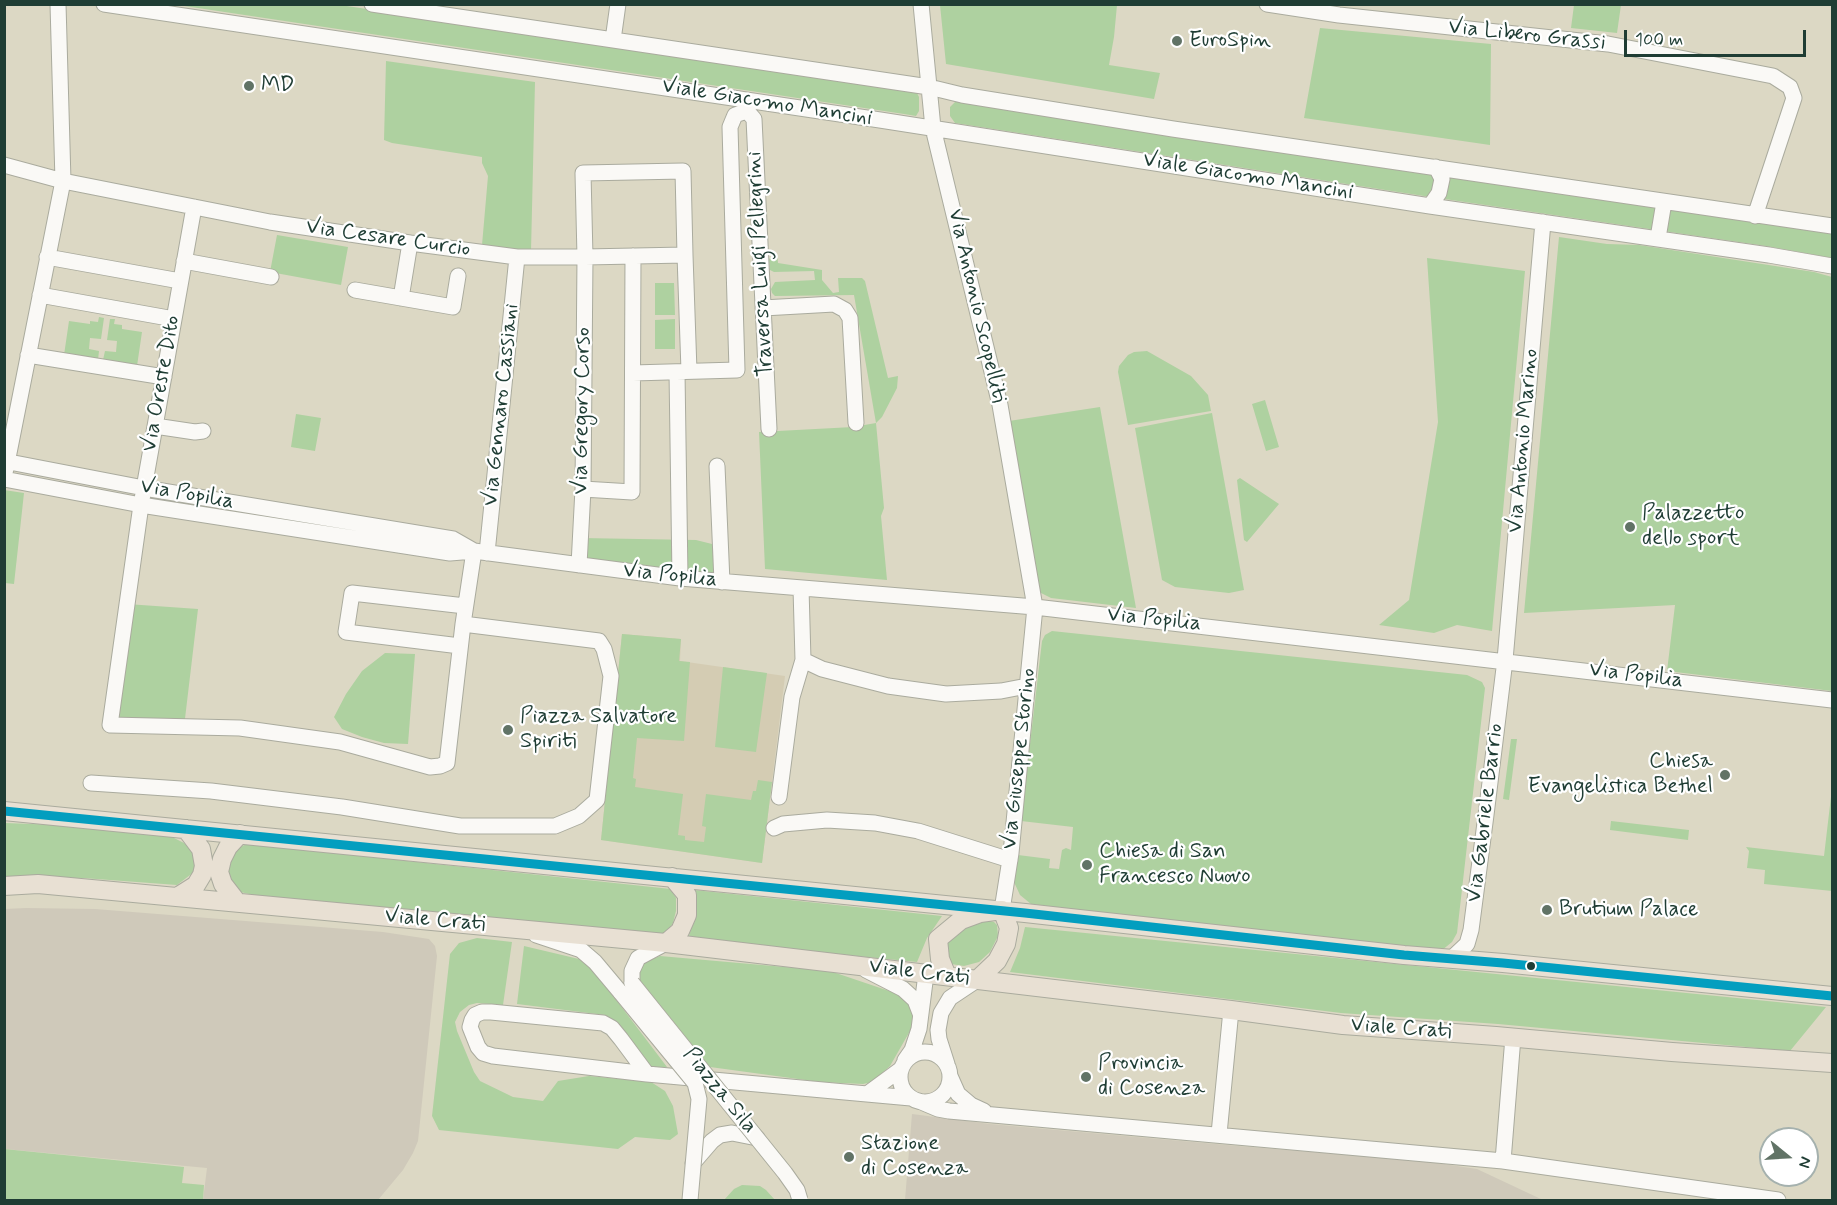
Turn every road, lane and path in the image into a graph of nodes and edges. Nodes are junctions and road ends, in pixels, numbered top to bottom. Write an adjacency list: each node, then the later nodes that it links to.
1 (58, 4): 15 (street)
2 (104, 4): 11 (street, Viale Giacomo Mancini)
3 (372, 4): 7 (street, Viale Giacomo Mancini)
4 (618, 4): 9 (street)
5 (921, 4): 10 (street, Via Antonio Scopelliti)
6 (1267, 4): 8 (street, Via Libero Grassi)
7 (398, 6): 9 (street, Viale Giacomo Mancini)
8 (1340, 10): 19 (street, Via Libero Grassi)
9 (613, 40): 10 (street, Viale Giacomo Mancini)
10 (929, 87): 12 (street, Via Antonio Scopelliti); 14 (street, Viale Giacomo Mancini)
11 (748, 106): 12 (street, Viale Giacomo Mancini); 37 (street, Traversa Luigi Pellegrini); 40 (street)
12 (933, 128): 17 (street, Viale Giacomo Mancini); 59 (street, Via Antonio Scopelliti)
13 (4, 165): 15 (street, Via Cesare Curcio)
14 (1436, 167): 16 (street, Viale Giacomo Mancini); 17 (street)
15 (63, 181): 18 (street, Via Cesare Curcio); 26 (street)
16 (1664, 202): 19 (street, Viale Giacomo Mancini); 22 (street)
17 (1430, 206): 20 (street, Viale Giacomo Mancini)
18 (194, 207): 23 (street, Via Cesare Curcio); 29 (street, Via Oreste Dito)
19 (1755, 216): 21 (street, Viale Giacomo Mancini)
20 (1543, 222): 22 (street, Viale Giacomo Mancini); 63 (street, Via Antonio Marino)
21 (1833, 226)
22 (1658, 238): 30 (street, Viale Giacomo Mancini)
23 (410, 243): 27 (street, Via Cesare Curcio); 36 (street)
24 (685, 255): 25 (street, Via Cesare Curcio); 28 (street, Via Gregory Corso); 40 (street)
25 (633, 256): 28 (street, Via Cesare Curcio); 41 (street)
26 (47, 257): 33 (street); 35 (street)
27 (517, 257): 28 (street, Via Cesare Curcio); 53 (street, Via Gennaro Cassiani)
28 (585, 257): 51 (street, Via Gregory Corso)
29 (184, 261): 32 (street); 33 (street, Via Oreste Dito)
30 (1833, 266)
31 (458, 276): 36 (street)
32 (271, 277)
33 (180, 281): 38 (street, Via Oreste Dito)
34 (355, 290): 36 (street)
35 (40, 295): 38 (street); 39 (street)
36 (401, 298)
37 (763, 308): 43 (street); 45 (street, Traversa Luigi Pellegrini)
38 (174, 319): 42 (street, Via Oreste Dito)
39 (28, 355): 42 (street); 47 (street)
40 (683, 371): 41 (street); 55 (street)
41 (633, 373): 51 (street)
42 (164, 377): 44 (street, Via Oreste Dito)
43 (856, 423)
44 (156, 426): 46 (street); 50 (street, Via Oreste Dito)
45 (769, 429)
46 (203, 431)
47 (6, 461): 49 (street); 50 (street, Via Popilia)
48 (717, 466): 56 (street)
49 (4, 479): 52 (street, Via Popilia)
50 (144, 488): 52 (street, Via Oreste Dito); 53 (street, Via Popilia)
51 (583, 489): 54 (street, Via Gregory Corso)
52 (141, 505): 53 (street, Via Popilia); 61 (street, Via Oreste Dito)
53 (480, 552): 54 (street, Via Popilia); 58 (street)
54 (579, 565): 55 (street, Via Popilia)
55 (681, 578): 56 (street, Via Popilia)
56 (722, 582): 57 (street, Via Popilia)
57 (801, 588): 59 (street, Via Popilia); 62 (street)
58 (465, 606): 60 (street); 61 (street)
59 (1035, 607): 63 (street, Via Popilia); 64 (street, Via Giuseppe Storino)
60 (463, 624): 61 (street); 66 (street)
61 (460, 646)
62 (803, 660): 64 (street); 67 (street)
63 (1505, 660): 65 (street, Via Popilia); 81 (street, Via Gabriele Barrio)
64 (1027, 686): 72 (street, Via Giuseppe Storino)
65 (1833, 700)
66 (91, 783)
67 (778, 798)
68 (4, 811): 70 (main road)
69 (774, 828): 72 (street)
70 (186, 829): 71 (main road); 75 (main road)
71 (240, 834): 73 (main road); 76 (main road)
72 (1010, 860): 77 (street, Via Giuseppe Storino)
73 (672, 877): 77 (main road); 80 (main road)
74 (4, 886): 75 (main road, Viale Crati)
75 (177, 897): 76 (main road, Viale Crati)
76 (237, 902): 78 (main road, Viale Crati)
77 (1002, 910): 79 (main road); 81 (main road); 85 (main road)
78 (519, 929): 80 (main road, Viale Crati); 86 (street)
79 (938, 939): 83 (main road); 84 (main road)
80 (666, 943): 82 (main road, Viale Crati); 86 (street)
81 (1451, 959): 87 (main road)
82 (852, 964): 83 (main road, Viale Crati); 89 (street)
83 (926, 974): 84 (main road, Viale Crati); 89 (street)
84 (946, 976): 85 (main road, Viale Crati)
85 (977, 980): 88 (main road, Viale Crati); 93 (street)
86 (627, 988): 99 (street, Piazza Sila, bridge); 101 (street, Piazza Sila, bridge)
87 (1833, 996)
88 (1231, 1010): 90 (main road, Viale Crati); 98 (street)
89 (921, 1017): 92 (street)
90 (1513, 1037): 91 (main road, Viale Crati); 100 (street)
91 (1833, 1063)
92 (903, 1065): 93 (street); 95 (street); 96 (street)
93 (949, 1070): 96 (street); 97 (street)
94 (647, 1074): 94 (street); 95 (street)
95 (867, 1094): 96 (street)
96 (915, 1100): 97 (street)
97 (995, 1114): 98 (street)
98 (1219, 1134): 100 (street)
99 (757, 1138): 101 (street, bridge); 103 (street, Piazza Sila, bridge)
100 (1503, 1161): 104 (street)
101 (693, 1163): 102 (street, Piazza Sila, bridge)
102 (690, 1200)
103 (800, 1200)
104 (1778, 1200)

